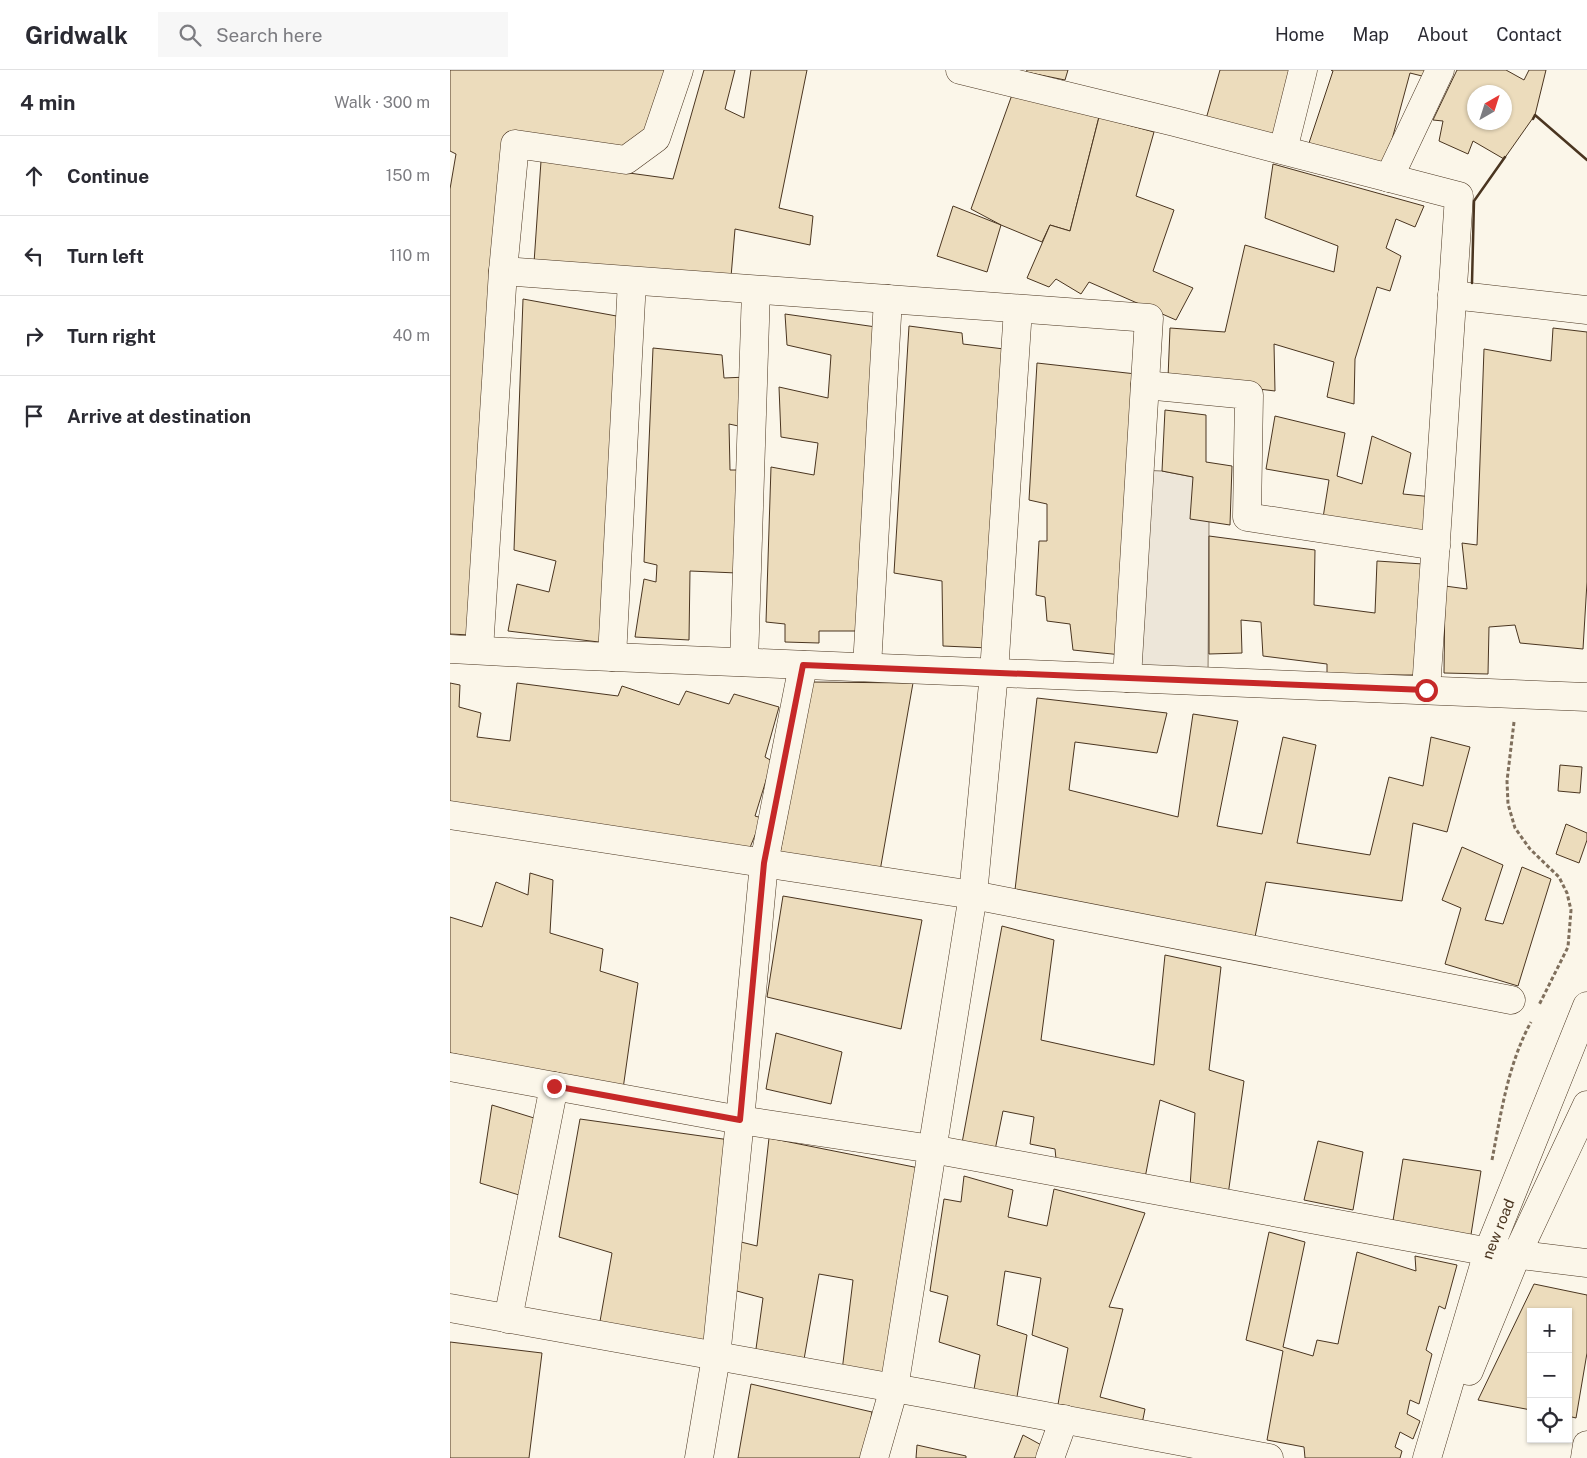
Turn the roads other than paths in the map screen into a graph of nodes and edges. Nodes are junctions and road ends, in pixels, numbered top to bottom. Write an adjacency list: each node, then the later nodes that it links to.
1 (679, 70): 7 (street)
2 (960, 70): 5 (street)
3 (1303, 70): 5 (street)
4 (1440, 70): 6 (street)
5 (1283, 150): 6 (street)
6 (1389, 178): 10 (street)
7 (503, 271): 8 (street); 17 (street)
8 (632, 281): 9 (street); 18 (street)
9 (756, 290): 11 (street); 19 (street)
10 (1452, 295): 13 (street); 15 (street)
11 (888, 299): 12 (street); 21 (street)
12 (1018, 309): 14 (street); 22 (street)
13 (1587, 310)
14 (1145, 385): 15 (street); 23 (street)
15 (1436, 546): 24 (street)
16 (450, 649): 17 (street)
17 (479, 650): 18 (street)
18 (612, 657): 19 (street)
19 (744, 662): 20 (street)
20 (803, 665): 21 (street); 27 (street)
21 (867, 667): 22 (street)
22 (994, 673): 23 (street); 28 (street)
23 (1127, 678): 24 (street)
24 (1426, 690): 25 (street)
25 (1587, 697)
26 (450, 815): 27 (street)
27 (764, 863): 28 (street); 34 (street)
28 (973, 895): 29 (street); 35 (street)
29 (1511, 1000)
30 (1587, 1006): 36 (street, new road)
31 (450, 1067): 32 (street)
32 (554, 1086): 34 (street); 40 (street)
33 (1587, 1105): 37 (street, new road)
34 (740, 1120): 35 (street); 41 (street)
35 (932, 1149): 36 (street); 42 (street)
36 (1488, 1252): 37 (street); 49 (street, new road)
37 (1517, 1254): 38 (street); 50 (street, new road)
38 (1587, 1262)
39 (450, 1308): 40 (street)
40 (508, 1319): 41 (street)
41 (716, 1357): 42 (street); 45 (street)
42 (894, 1388): 43 (street); 46 (street)
43 (1064, 1419): 47 (street); 48 (street)
44 (1587, 1445): 51 (street)
45 (700, 1458)
46 (874, 1458)
47 (1050, 1458)
48 (1269, 1458)
49 (1427, 1458)
50 (1433, 1458)
51 (1584, 1458)

